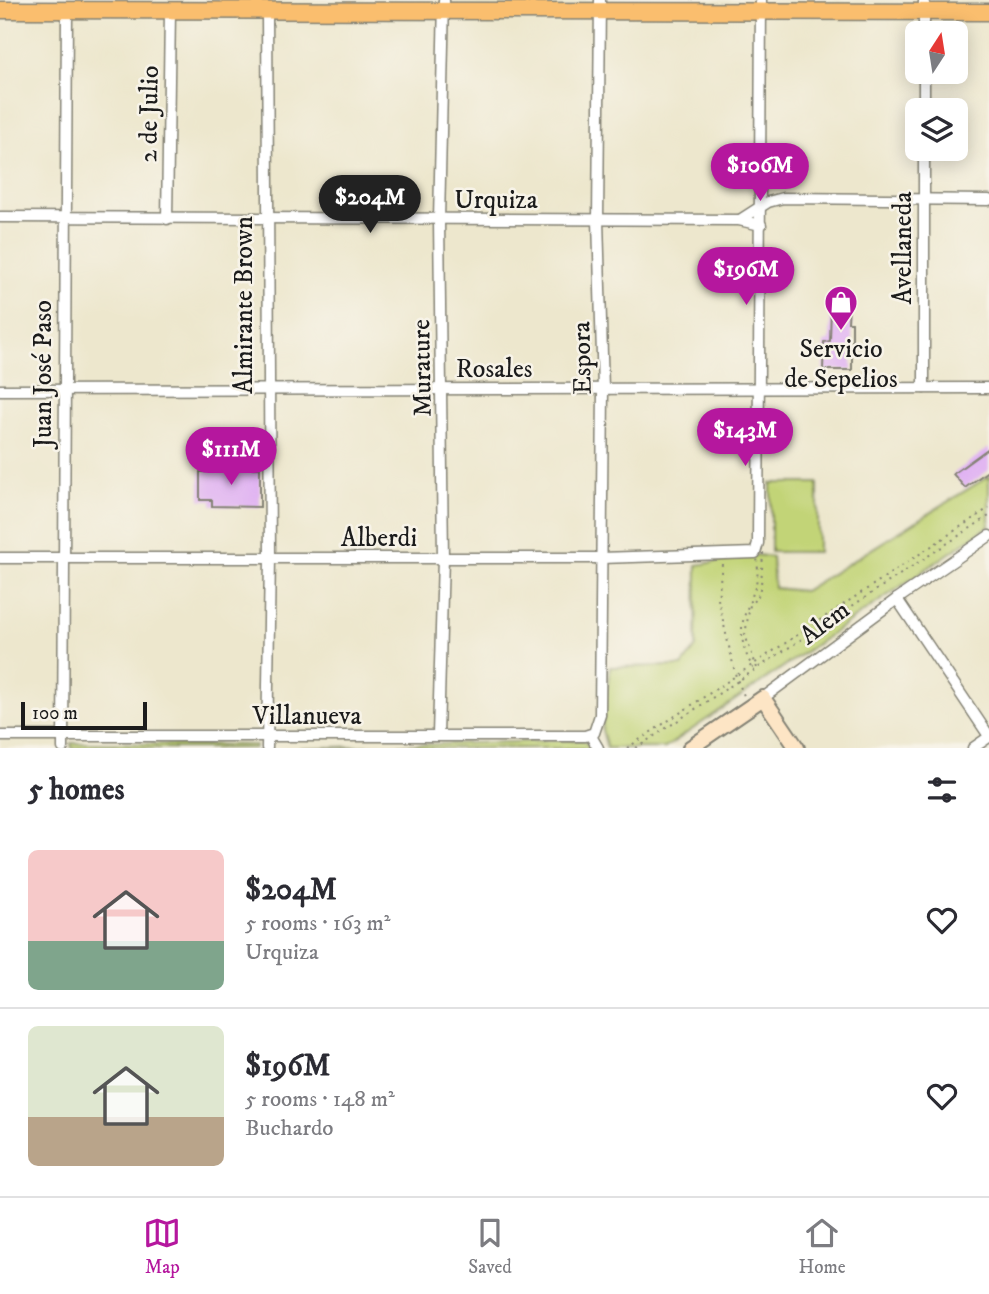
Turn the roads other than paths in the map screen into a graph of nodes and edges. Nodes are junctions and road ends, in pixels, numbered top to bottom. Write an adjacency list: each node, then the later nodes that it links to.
1 (67, 5): 7 (main road); 8 (main road); 17 (street, Juan José Paso)
2 (267, 6): 3 (main road); 8 (main road); 19 (street, Almirante Brown)
3 (444, 6): 4 (main road); 20 (street, Murature)
4 (600, 6): 5 (main road); 21 (street, Espora)
5 (761, 6): 6 (main road); 11 (street)
6 (925, 6): 9 (main road)
7 (0, 10)
8 (170, 11): 18 (street, 2 de Julio)
9 (989, 12)
10 (924, 161): 13 (street, Avellaneda)
11 (761, 178): 12 (street); 15 (street)
12 (783, 198): 13 (street); 15 (street)
13 (923, 200): 14 (street); 24 (street, Avellaneda)
14 (989, 200)
15 (761, 206): 22 (street); 23 (street)
16 (0, 217): 17 (street, Urquiza)
17 (66, 217): 18 (street, Urquiza); 26 (street, Juan José Paso)
18 (167, 219): 19 (street, Urquiza)
19 (267, 219): 20 (street, Urquiza); 27 (street, Almirante Brown)
20 (439, 220): 21 (street, Urquiza); 28 (street, Murature)
21 (598, 220): 22 (street, Urquiza); 29 (street, Espora)
22 (739, 220): 23 (street, Urquiza)
23 (761, 225): 30 (street)
24 (923, 388): 25 (street, Rosales); 30 (street, Rosales)
25 (989, 388)
26 (67, 389): 27 (street, Rosales); 31 (street, Rosales); 34 (street, Juan José Paso)
27 (268, 389): 28 (street, Rosales); 35 (street, Almirante Brown)
28 (442, 389): 29 (street, Rosales); 36 (street, Murature)
29 (603, 389): 30 (street, Rosales); 37 (street, Espora)
30 (761, 389): 37 (street, Alberdi)
31 (0, 390)
32 (989, 536): 38 (street, Alem)
33 (0, 558): 34 (street, Alberdi)
34 (66, 558): 35 (street, Alberdi); 40 (street, Juan José Paso)
35 (270, 558): 36 (street, Alberdi); 43 (street, Almirante Brown)
36 (443, 558): 37 (street, Alberdi); 41 (street, Murature)
37 (601, 558): 44 (street, Espora)
38 (897, 599): 39 (street, Alem); 45 (street)
39 (763, 698): 49 (main road, Alem); 50 (main road)
40 (63, 735): 42 (street, Villanueva); 43 (street, Villanueva); 46 (street, Juan José Paso)
41 (438, 735): 43 (street, Villanueva); 44 (street, Villanueva)
42 (0, 736)
43 (267, 736): 47 (street, Almirante Brown)
44 (591, 736): 48 (street)
45 (989, 736): 51 (street)
46 (62, 748)
47 (267, 748)
48 (598, 748)
49 (690, 748)
50 (797, 748)
51 (973, 748)

